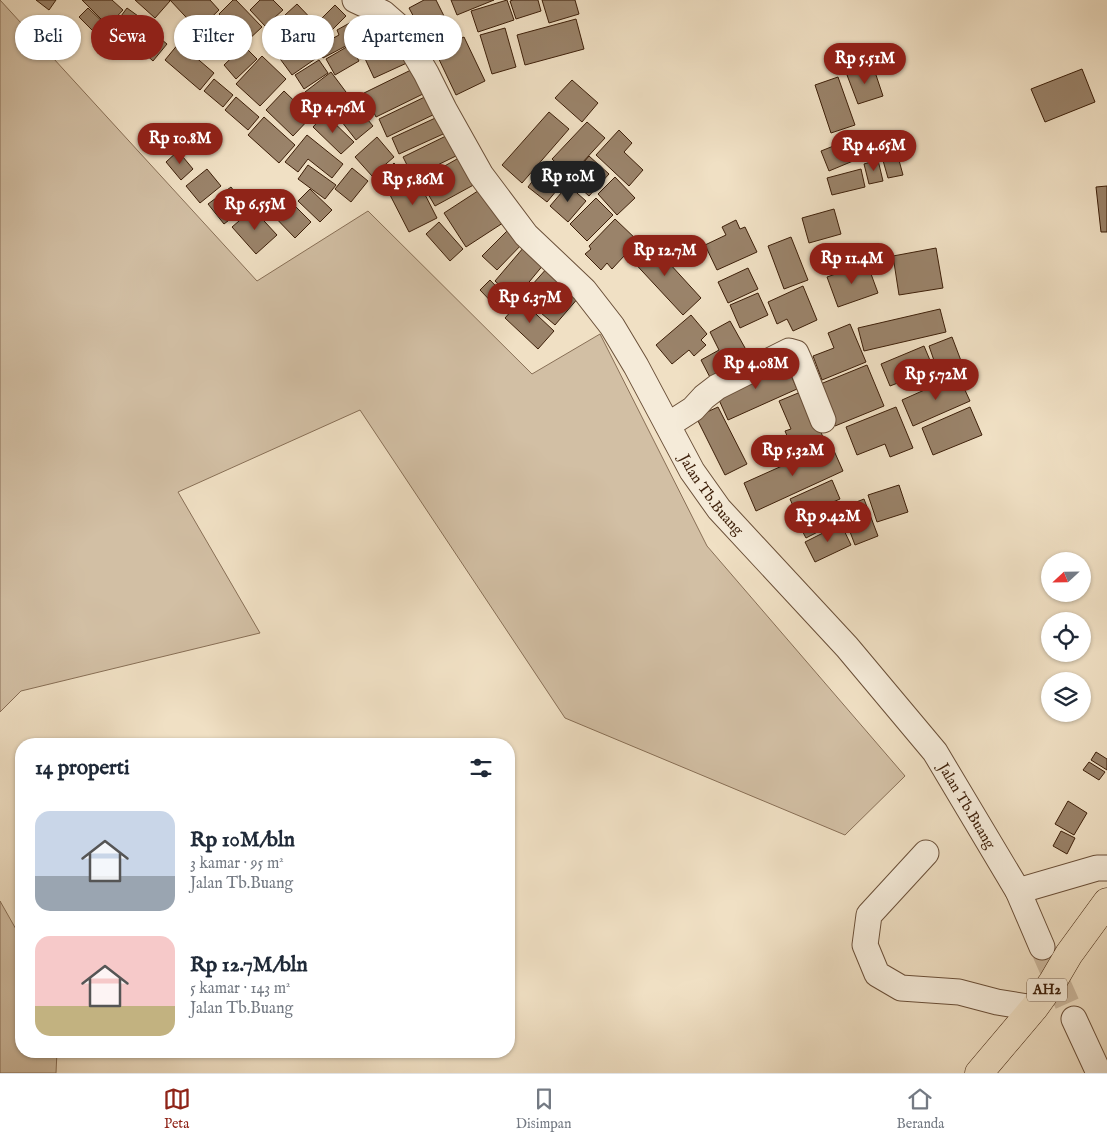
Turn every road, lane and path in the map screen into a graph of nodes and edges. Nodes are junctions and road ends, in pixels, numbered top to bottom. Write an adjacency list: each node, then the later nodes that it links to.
1 (355, 0): 3 (street, Jalan Tb.Buang)
2 (823, 420): 3 (street)
3 (668, 425): 6 (street, Jalan Tb.Buang)
4 (926, 853): 9 (street)
5 (1107, 868): 6 (street)
6 (1018, 891): 8 (street, Jalan Tb.Buang)
7 (1107, 902): 9 (highway, AH2)
8 (1042, 947)
9 (1034, 1008): 11 (highway, AH2)
10 (1074, 1019): 12 (street)
11 (979, 1073)
12 (1099, 1073)

